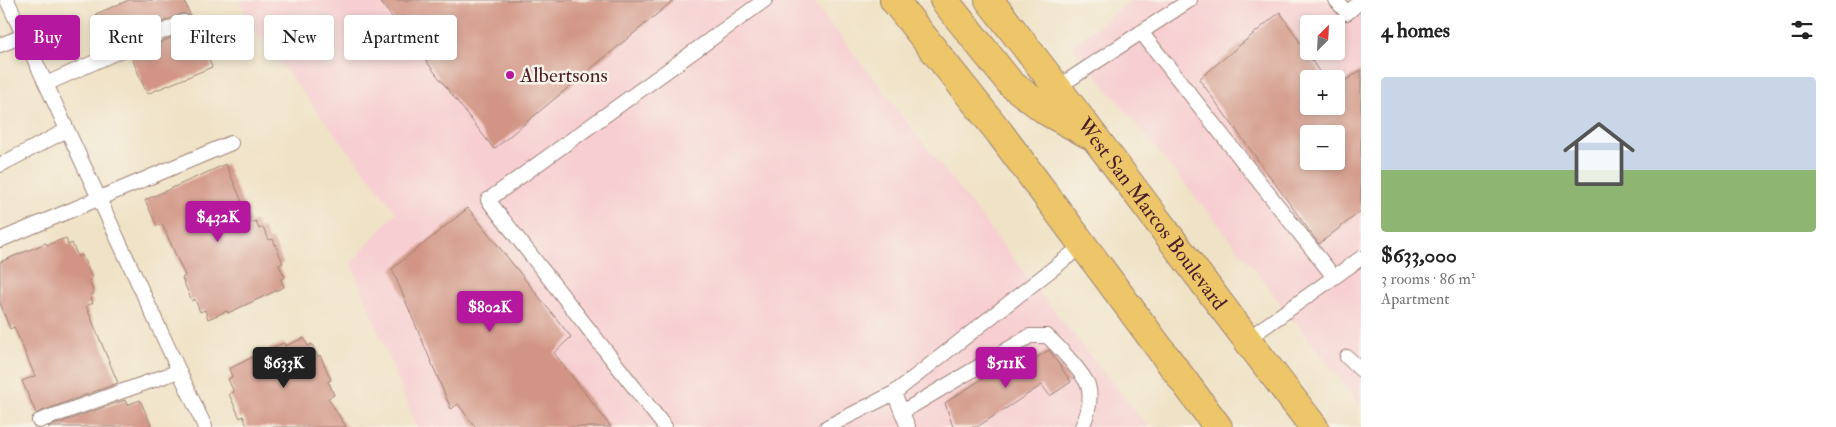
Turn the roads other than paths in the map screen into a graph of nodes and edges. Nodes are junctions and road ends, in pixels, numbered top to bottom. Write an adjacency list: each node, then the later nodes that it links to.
1 (7, 0): 9 (lane)
2 (765, 0): 34 (lane)
3 (894, 0): 23 (main road)
4 (944, 0): 18 (main road)
5 (989, 0): 16 (main road, West San Marcos Boulevard)
6 (1190, 0): 11 (lane)
7 (1336, 0): 8 (lane)
8 (1361, 2)
9 (15, 17)
10 (171, 28): 15 (lane)
11 (1141, 32): 16 (lane); 25 (lane)
12 (15, 39): 13 (lane)
13 (0, 44)
14 (35, 60): 15 (lane)
15 (46, 84): 17 (lane)
16 (1058, 87): 18 (main road, West San Marcos Boulevard)
17 (67, 130): 20 (lane); 21 (lane)
18 (1094, 137): 26 (main road, West San Marcos Boulevard)
19 (231, 143): 21 (lane)
20 (0, 165)
21 (99, 199): 22 (lane); 29 (lane)
22 (0, 240)
23 (1083, 245): 30 (lane); 38 (main road)
24 (1361, 258): 25 (lane)
25 (1334, 277): 26 (lane)
26 (1246, 340): 39 (main road, West San Marcos Boulevard)
27 (1347, 357): 28 (lane)
28 (1361, 370)
29 (179, 371): 32 (lane); 33 (lane)
30 (894, 393): 31 (lane); 35 (lane)
31 (902, 412): 36 (lane); 37 (lane)
32 (39, 421)
33 (205, 427)
34 (665, 427)
35 (827, 427)
36 (908, 427)
37 (1082, 427)
38 (1218, 427)
39 (1314, 427)

